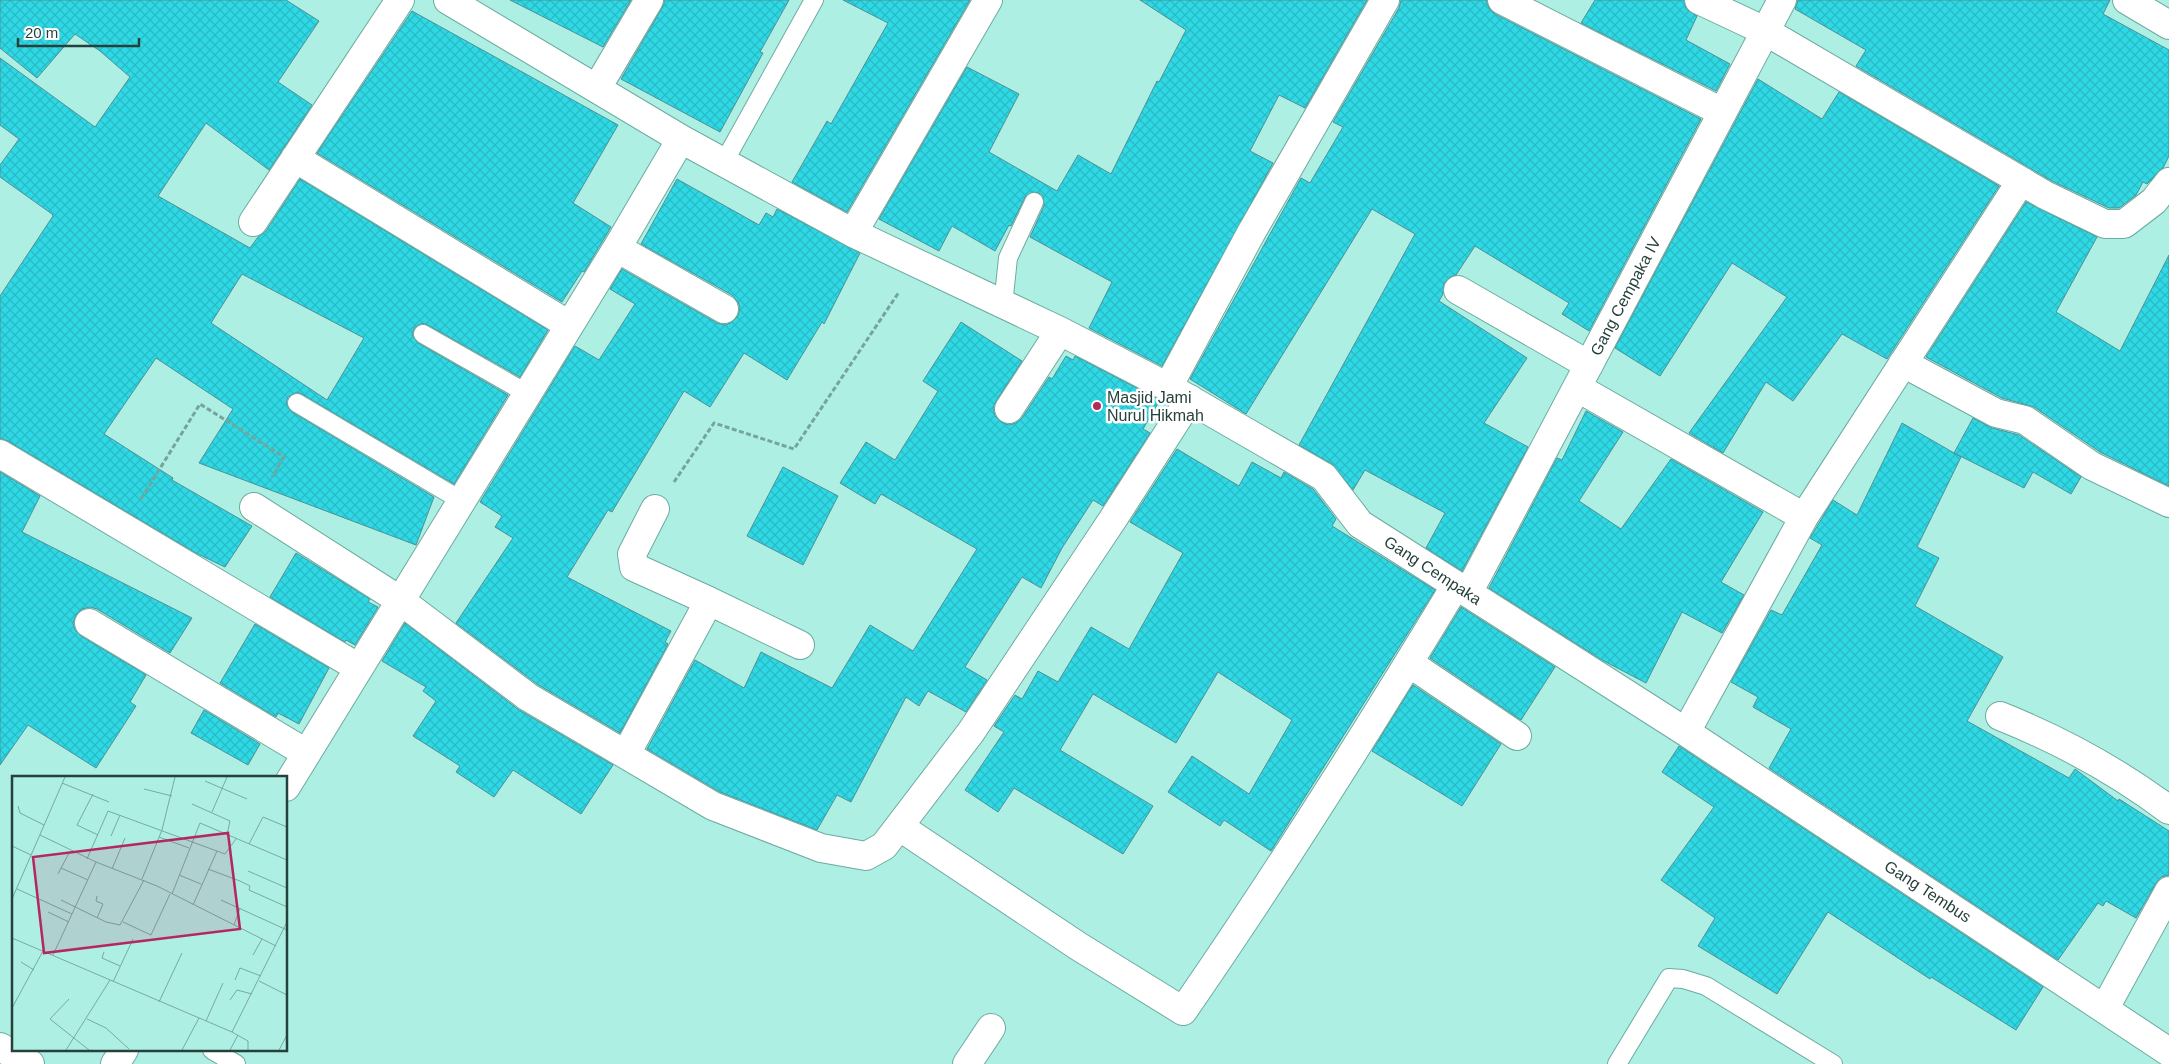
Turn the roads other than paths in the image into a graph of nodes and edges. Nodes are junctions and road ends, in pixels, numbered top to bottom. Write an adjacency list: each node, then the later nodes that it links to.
1 (400, 0): 14 (street)
2 (448, 0): 11 (street, Gang Cempaka)
3 (649, 0): 11 (street)
4 (814, 0): 15 (lane)
5 (988, 0): 20 (street)
6 (1385, 0): 30 (street)
7 (1502, 0): 12 (street)
8 (1699, 0): 10 (street)
9 (1782, 0): 10 (street, Gang Cempaka IV)
10 (1765, 31): 12 (street, Gang Cempaka IV); 16 (street)
11 (597, 88): 13 (street, Gang Cempaka)
12 (1722, 112): 29 (street, Gang Cempaka IV)
13 (680, 139): 15 (street, Gang Cempaka); 21 (street)
14 (295, 158): 19 (street); 25 (street)
15 (724, 162): 20 (street, Gang Cempaka)
16 (2021, 181): 17 (street); 28 (street)
17 (2169, 182)
18 (1034, 202): 23 (lane)
19 (253, 222)
20 (853, 233): 23 (street, Gang Cempaka)
21 (617, 248): 24 (street); 25 (street)
22 (1458, 290): 29 (street)
23 (1003, 305): 26 (street, Gang Cempaka)
24 (724, 309)
25 (569, 325): 31 (street)
26 (1060, 332): 30 (street, Gang Cempaka); 33 (street)
27 (423, 334): 31 (lane)
28 (1903, 363): 36 (street); 39 (street)
29 (1583, 377): 39 (street); 40 (street, Gang Cempaka IV)
30 (1179, 393): 40 (street, Gang Cempaka); 54 (street)
31 (528, 394): 35 (street)
32 (297, 403): 35 (lane)
33 (1009, 409)
34 (0, 454): 46 (street)
35 (462, 501): 41 (street)
36 (2169, 502)
37 (254, 507): 41 (street)
38 (655, 509): 42 (street)
39 (1804, 517): 48 (street)
40 (1462, 589): 45 (street, Gang Cempaka IV); 48 (street, Gang Cempaka)
41 (401, 601): 46 (street); 51 (street)
42 (710, 601): 44 (street); 51 (street)
43 (89, 623): 50 (street)
44 (800, 645)
45 (1409, 662): 49 (street); 54 (street, Gang Cempaka IV)
46 (359, 668): 50 (street)
47 (2000, 716): 53 (street)
48 (1686, 732): 56 (street, Gang Tembus)
49 (1517, 736)
50 (306, 753): 52 (street)
51 (626, 754): 54 (street)
52 (288, 784)
53 (2169, 810)
54 (900, 827)
55 (2169, 891): 56 (street)
56 (2105, 1008): 61 (street, Gang Tembus)
57 (991, 1028): 65 (street)
58 (0, 1047): 62 (street)
59 (123, 1052): 63 (street)
60 (215, 1052): 64 (lane)
61 (2169, 1052)
62 (30, 1064)
63 (115, 1064)
64 (236, 1064)
65 (967, 1064)
66 (1617, 1064): 67 (lane)
67 (1833, 1064)

